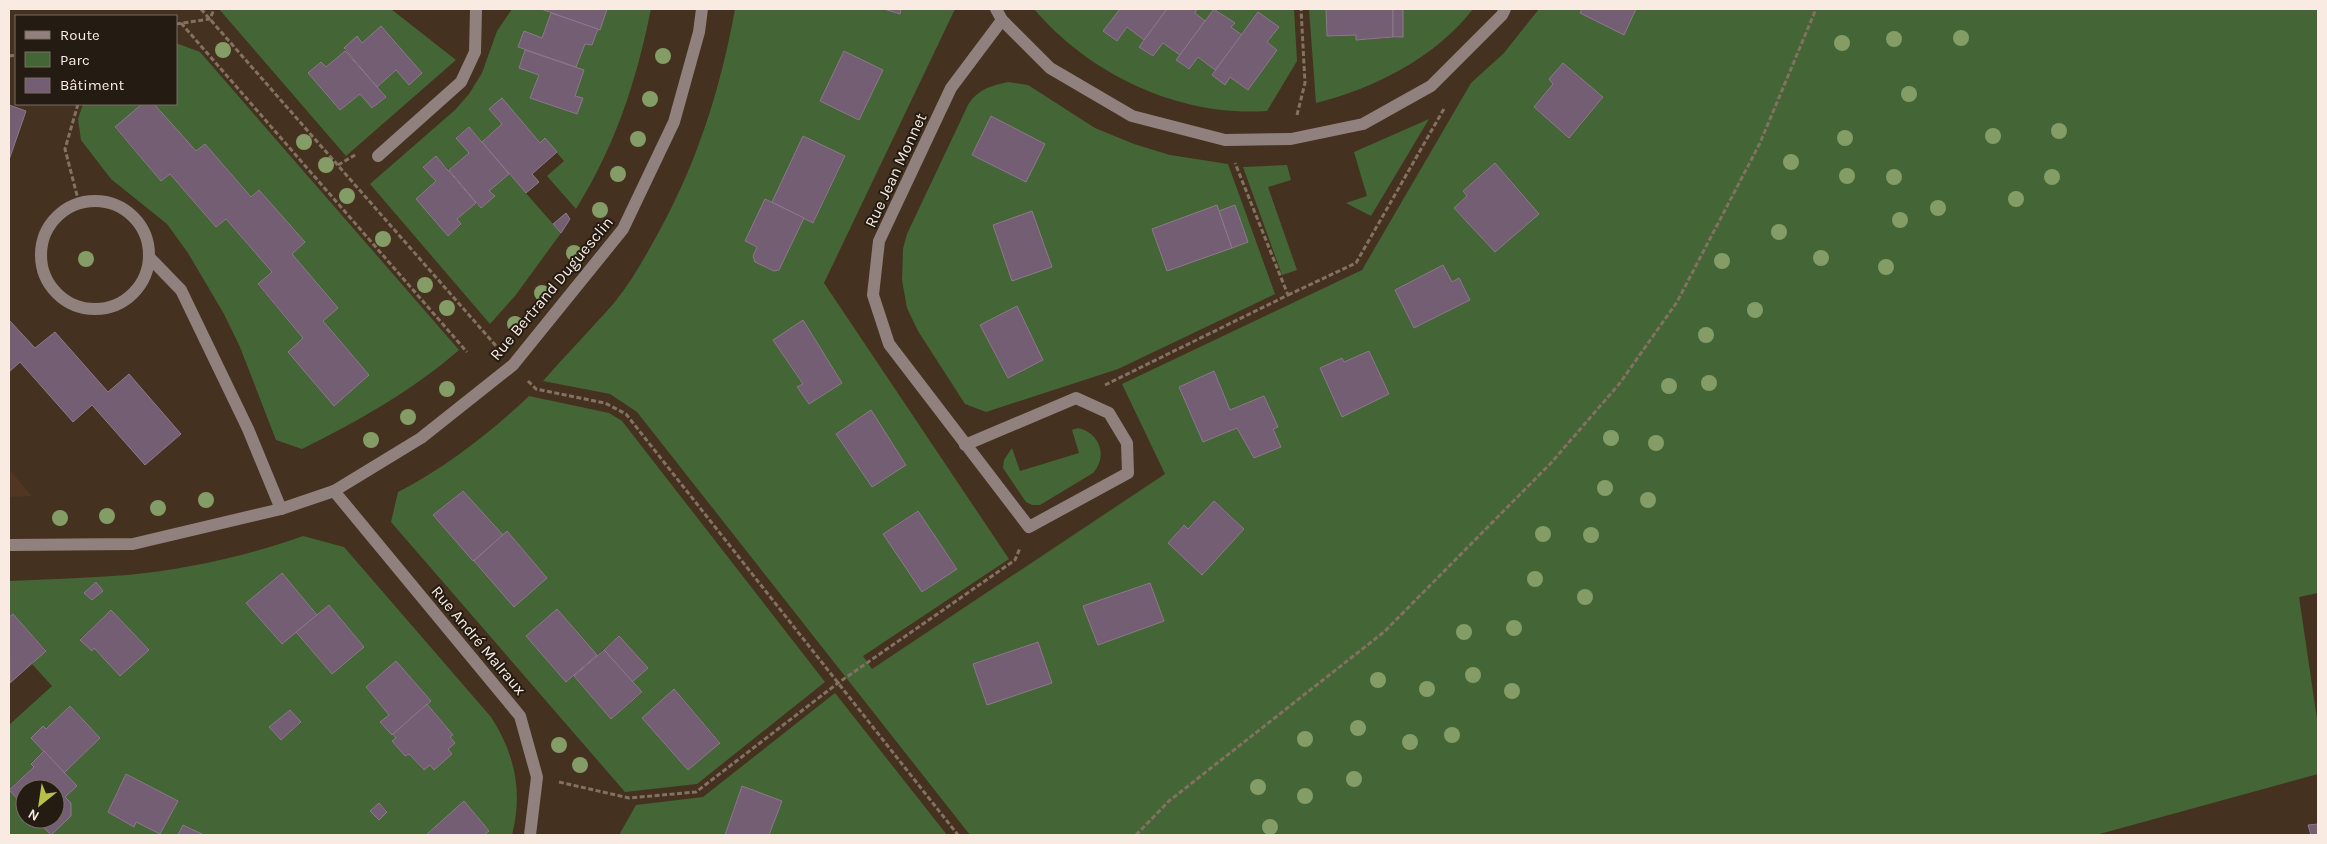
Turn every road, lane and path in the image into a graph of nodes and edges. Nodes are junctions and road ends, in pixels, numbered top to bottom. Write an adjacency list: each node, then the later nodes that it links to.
1 (201, 9): 9 (path)
2 (214, 9): 9 (path)
3 (476, 9): 15 (street)
4 (702, 9): 24 (street, Rue Bertrand Duguesclin)
5 (1301, 9): 14 (path)
6 (1505, 9): 11 (street, Rue Jean Monnet)
7 (1816, 9): 32 (path)
8 (999, 14): 13 (street, Rue Jean Monnet); 23 (street, Rue Jean Monnet)
9 (210, 19): 10 (path); 19 (path)
10 (178, 23): 20 (path)
11 (1446, 72): 14 (street, Rue Jean Monnet); 18 (path)
12 (78, 105): 16 (path)
13 (1225, 140): 14 (street, Rue Jean Monnet); 18 (path)
14 (1291, 140)
15 (378, 156)
16 (79, 203): 17 (street); 17 (street)
17 (149, 257): 25 (street)
18 (1288, 295): 22 (path)
19 (501, 351)
20 (467, 352)
21 (532, 385): 28 (path)
22 (1076, 398): 23 (street); 26 (street)
23 (966, 445): 26 (street, Rue Jean Monnet)
24 (334, 491): 25 (street, Rue Bertrand Duguesclin); 29 (street, Rue André Malraux)
25 (281, 509): 27 (street, Rue Bertrand Duguesclin)
26 (1029, 526): 28 (path)
27 (9, 546)
28 (838, 684): 29 (path); 31 (path)
29 (537, 777): 30 (street, Rue André Malraux)
30 (530, 835)
31 (958, 835)
32 (1136, 835)

